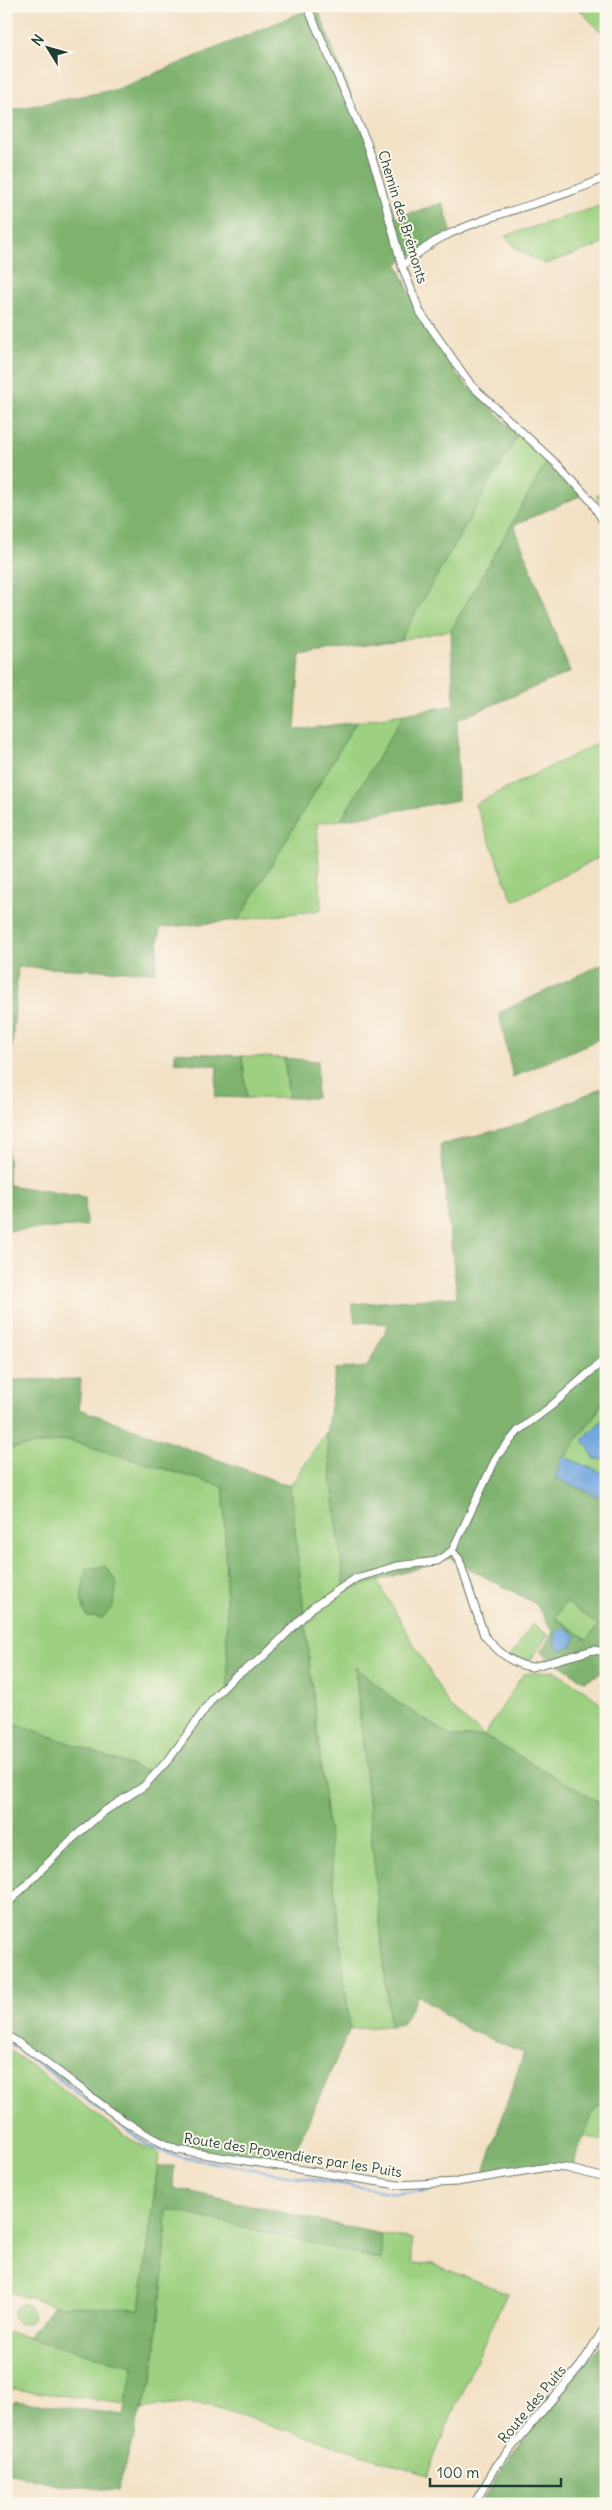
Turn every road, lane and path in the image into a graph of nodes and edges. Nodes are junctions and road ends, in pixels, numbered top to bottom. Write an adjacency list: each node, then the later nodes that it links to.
1 (307, 6): 3 (street, Chemin des Brémonts)
2 (606, 177): 3 (street)
3 (402, 266): 4 (street, Chemin des Brémonts)
4 (606, 526)
5 (606, 1358): 6 (street)
6 (452, 1551): 7 (street); 8 (street)
7 (606, 1652)
8 (6, 1909)
9 (6, 2035): 10 (street, Route des Provendiers par les Puits)
10 (606, 2178)
11 (606, 2326): 12 (street, Route des Puits)
12 (476, 2500)

